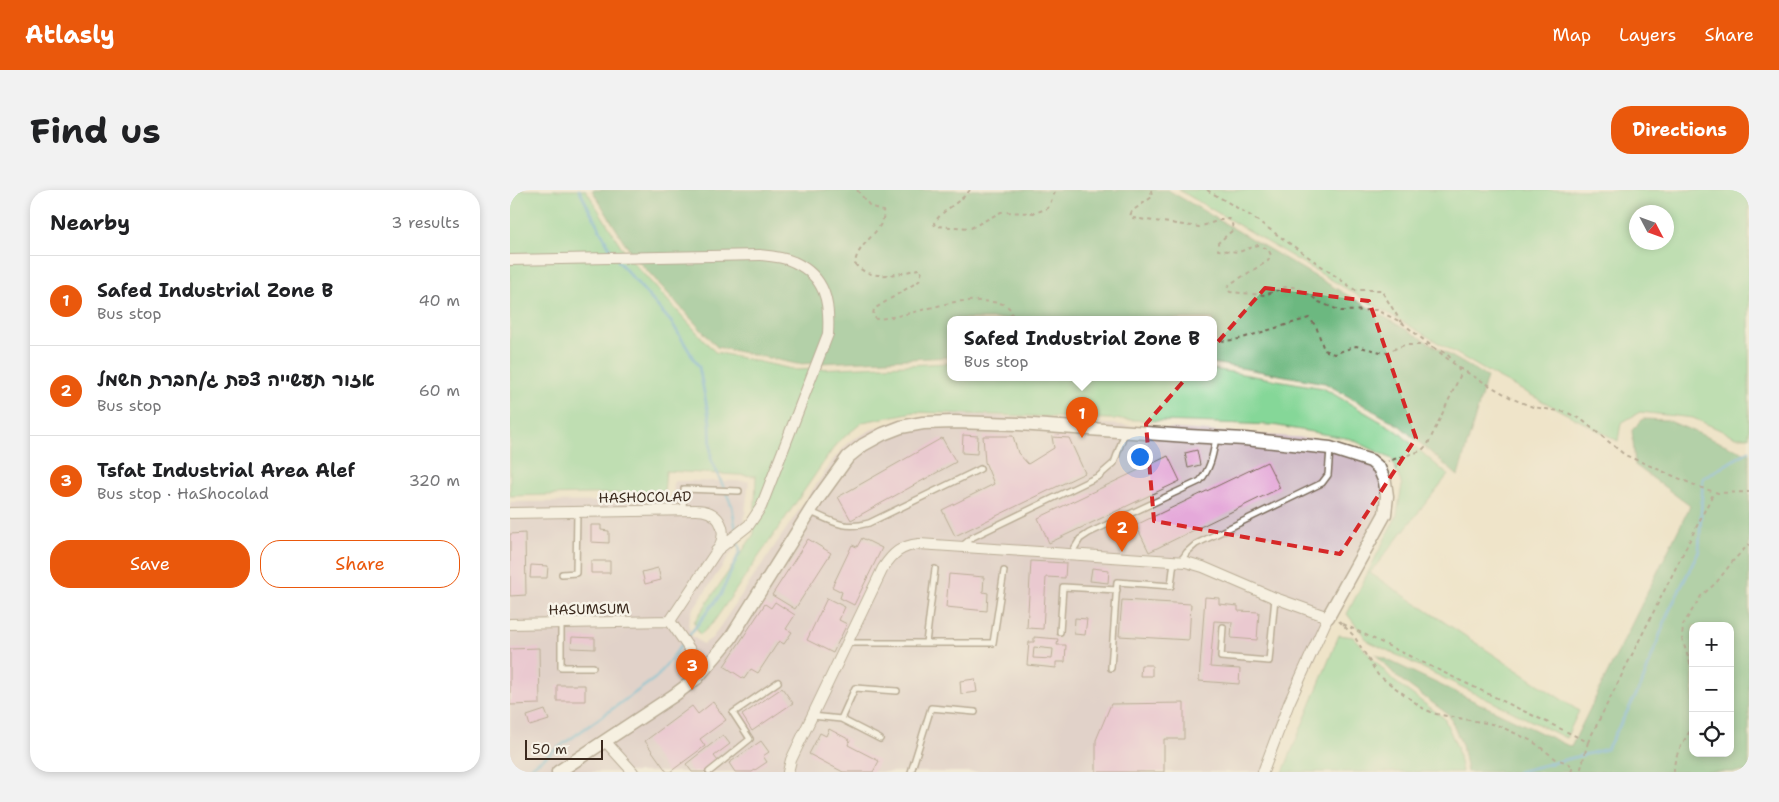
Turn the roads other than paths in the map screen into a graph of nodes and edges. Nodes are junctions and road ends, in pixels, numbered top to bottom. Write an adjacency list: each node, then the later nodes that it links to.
1 (510, 260): 12 (street)
2 (1126, 432): 3 (street); 8 (street); 11 (lane)
3 (1216, 437): 4 (street); 13 (lane)
4 (1330, 448): 14 (lane); 20 (street)
5 (980, 470): 8 (lane)
6 (739, 491): 7 (lane)
7 (683, 510): 9 (street, HASHOCOLAD); 12 (street, HASHOCOLAD)
8 (810, 511): 30 (street)
9 (577, 512): 10 (street, HASHOCOLAD); 17 (lane)
10 (510, 513)
11 (962, 547): 13 (street); 26 (street)
12 (716, 551): 21 (street, HASHOCOLAD)
13 (1071, 554): 14 (street)
14 (1177, 562): 18 (lane); 19 (street)
15 (935, 569): 27 (lane)
16 (1004, 571): 27 (lane)
17 (562, 574)
18 (1117, 590): 25 (lane); 29 (lane)
19 (1275, 598): 20 (street); 24 (lane)
20 (1335, 619): 43 (street)
21 (670, 621): 22 (street, HASUMSUM); 30 (street)
22 (560, 623): 23 (street, HASUMSUM); 28 (lane)
23 (510, 624)
24 (1223, 627)
25 (1060, 632)
26 (847, 643): 27 (lane); 34 (street)
27 (926, 643)
28 (593, 666)
29 (1111, 668)
30 (704, 670): 37 (street)
31 (778, 682): 40 (lane)
32 (897, 691): 35 (lane)
33 (975, 712): 42 (lane)
34 (812, 716): 35 (lane); 41 (street)
35 (841, 719): 36 (lane)
36 (880, 739)
37 (605, 741): 38 (street); 39 (street)
38 (558, 772)
39 (633, 772)
40 (709, 772)
41 (788, 772)
42 (911, 772)
43 (1262, 772)

